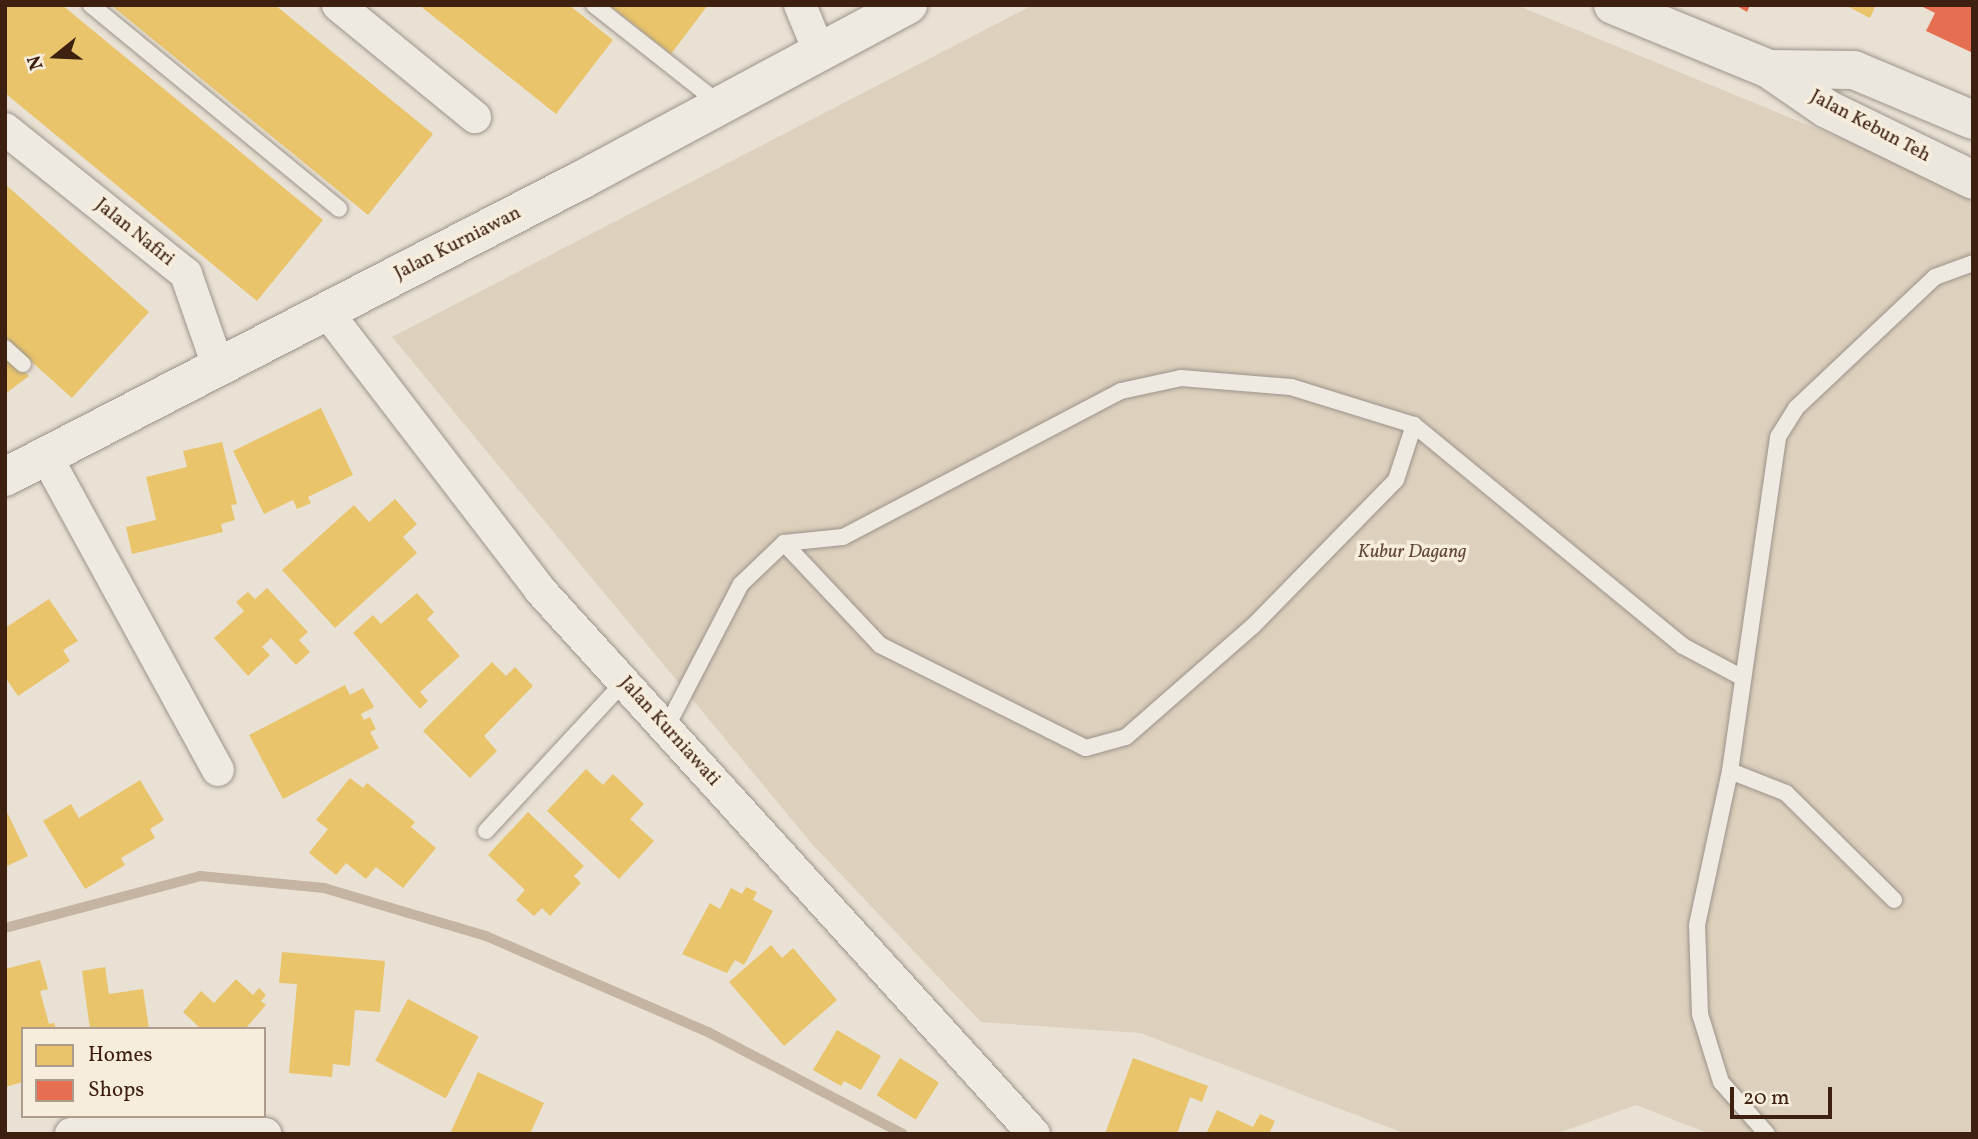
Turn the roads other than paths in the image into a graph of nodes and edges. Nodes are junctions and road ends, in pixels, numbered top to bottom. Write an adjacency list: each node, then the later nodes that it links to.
1 (91, 5): 17 (lane)
2 (338, 5): 12 (street)
3 (594, 5): 10 (lane)
4 (800, 5): 7 (street)
5 (908, 5): 7 (street, Jalan Kurniawan)
6 (1613, 5): 8 (main road, Jalan Kebun Teh)
7 (819, 51): 10 (street, Jalan Kurniawan)
8 (1769, 69): 11 (main road, Jalan Kebun Teh); 15 (main road, Jalan Kebun Teh)
9 (1973, 100): 11 (main road)
10 (720, 104): 19 (street, Jalan Kurniawan)
11 (1933, 106): 13 (main road, Jalan Kebun Teh)
12 (475, 117)
13 (1973, 120)
14 (5, 129): 22 (street, Jalan Nafiri)
15 (1955, 164): 16 (main road, Jalan Kebun Teh)
16 (1973, 180)
17 (339, 209)
18 (1973, 263): 27 (lane)
19 (327, 312): 22 (street, Jalan Kurniawan); 28 (street, Jalan Kurniawati)
20 (5, 348): 21 (lane)
21 (23, 364)
22 (219, 369): 24 (street, Jalan Kurniawan)
23 (1414, 425): 26 (lane); 26 (lane); 27 (lane)
24 (46, 456): 25 (street, Jalan Kurniawan); 30 (street)
25 (5, 477)
26 (784, 543): 29 (lane)
27 (1743, 678): 31 (lane)
28 (624, 682): 29 (street, Jalan Kurniawati); 32 (lane)
29 (666, 728): 36 (street, Jalan Kurniawati)
30 (218, 770)
31 (1730, 771): 33 (lane); 37 (lane)
32 (486, 831)
33 (1894, 900)
34 (71, 1134): 35 (street)
35 (265, 1134)
36 (1034, 1134)
37 (1767, 1134)

